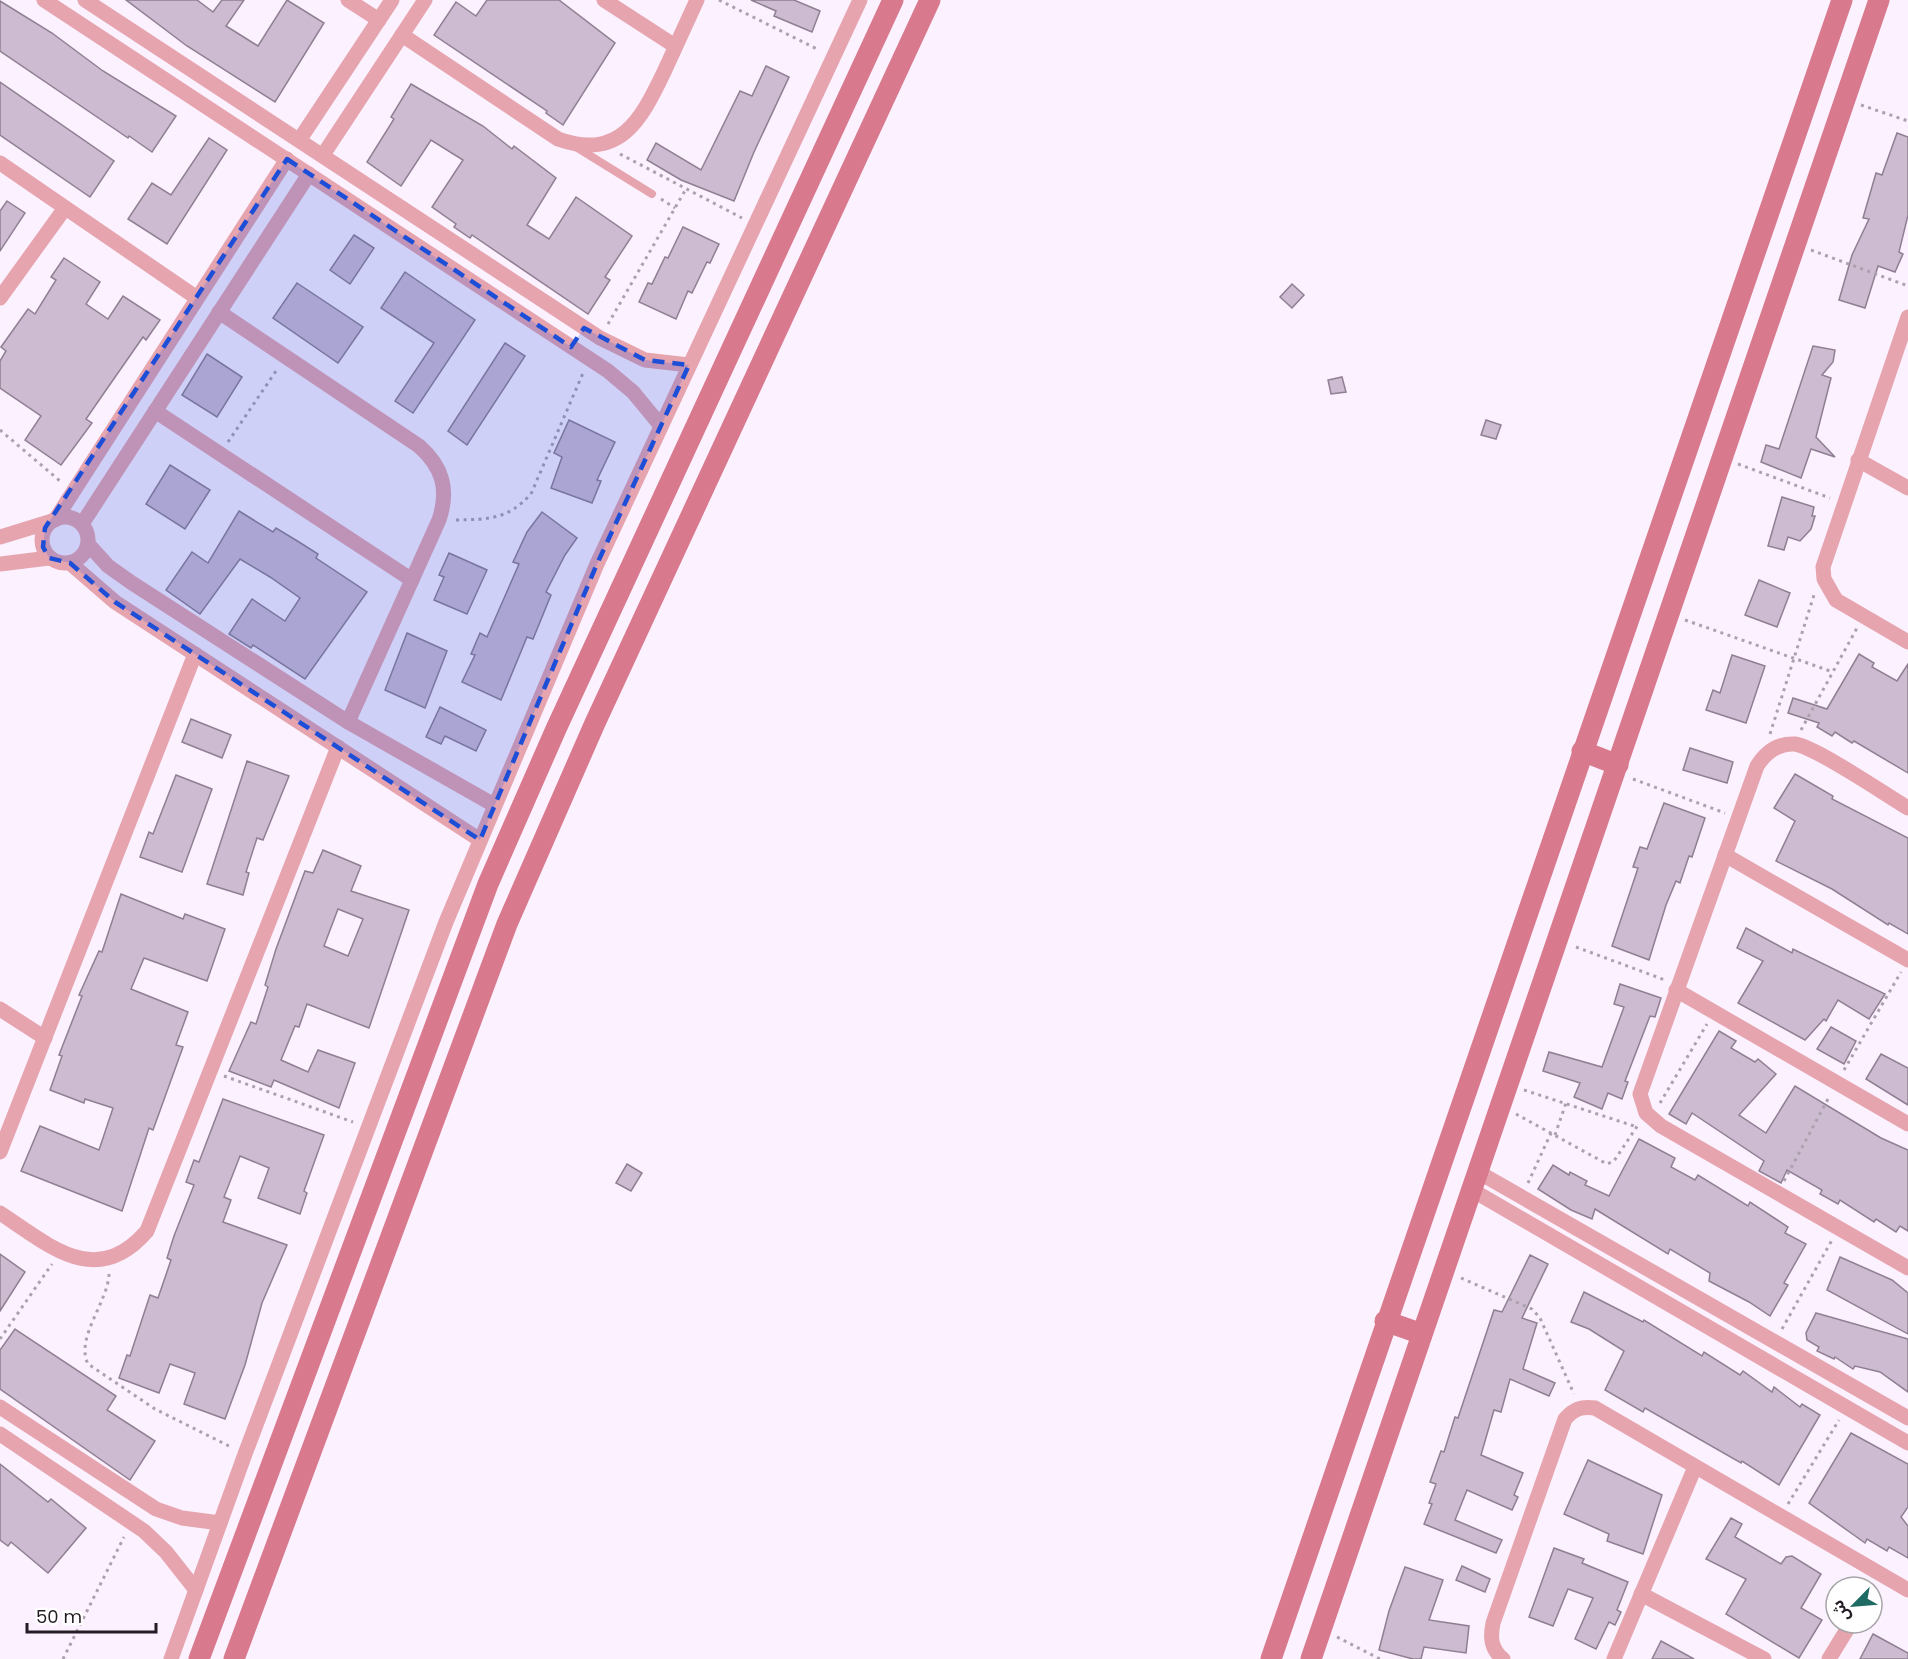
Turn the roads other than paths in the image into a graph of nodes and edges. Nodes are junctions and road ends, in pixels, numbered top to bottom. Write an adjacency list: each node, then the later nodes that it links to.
1 (44, 0): 19 (street)
2 (85, 0): 16 (street)
3 (348, 0): 13 (street)
4 (392, 0): 13 (street)
5 (425, 0): 14 (street)
6 (604, 0): 15 (street)
7 (697, 0): 15 (street)
8 (860, 0): 31 (street)
9 (893, 0): 35 (street)
10 (930, 0): 36 (street)
11 (1842, 0): 50 (street)
12 (1879, 0): 51 (street)
13 (379, 20): 16 (street)
14 (402, 35): 17 (street); 18 (street)
15 (675, 46): 17 (street)
16 (300, 139): 18 (street)
17 (569, 143): 22 (lane)
18 (323, 155): 28 (street)
19 (287, 159): 21 (street); 25 (street)
20 (0, 163): 23 (street)
21 (309, 174): 26 (street); 30 (street)
22 (652, 194)
23 (65, 208): 24 (street); 25 (street)
24 (0, 298)
25 (198, 298): 38 (street)
26 (219, 312): 32 (street); 45 (street)
27 (1908, 317): 29 (street)
28 (584, 328): 30 (street); 31 (street)
29 (1904, 339): 34 (street)
30 (571, 347): 33 (street)
31 (689, 365): 33 (street)
32 (155, 411): 39 (street); 45 (street)
33 (661, 426): 52 (street)
34 (1858, 460): 37 (street); 46 (street)
35 (674, 473): 36 (street); 78 (street)
36 (705, 488): 80 (street)
37 (1908, 488)
38 (52, 521): 39 (street); 40 (street); 42 (street)
39 (82, 524): 41 (street)
40 (0, 537)
41 (88, 544): 43 (street); 48 (street)
42 (49, 558): 43 (street); 44 (street)
43 (70, 563): 47 (street)
44 (0, 564)
45 (412, 580): 48 (street)
46 (1908, 642)
47 (195, 654): 49 (street); 59 (street)
48 (348, 722): 52 (street)
49 (338, 747): 54 (street); 63 (street)
50 (1582, 751): 51 (street); 65 (street)
51 (1617, 769): 62 (street)
52 (494, 806): 54 (street)
53 (1908, 808): 55 (street)
54 (480, 840): 72 (street)
55 (1725, 855): 56 (street); 57 (street)
56 (1908, 960)
57 (1677, 988): 60 (street); 64 (street)
58 (0, 1009): 59 (street)
59 (45, 1038): 61 (street)
60 (1908, 1124)
61 (0, 1152)
62 (1475, 1181): 66 (street); 68 (street); 70 (street)
63 (0, 1213)
64 (1908, 1268)
65 (1385, 1321): 66 (street); 84 (street)
66 (1422, 1334): 85 (street)
67 (0, 1407): 72 (street)
68 (1908, 1418)
69 (0, 1434): 75 (street)
70 (1908, 1443)
71 (1695, 1467): 73 (street); 77 (street); 86 (street)
72 (220, 1523): 75 (street)
73 (1869, 1575)
74 (1884, 1582): 76 (street)
75 (196, 1590): 81 (street)
76 (1908, 1590)
77 (1641, 1594): 87 (street); 88 (street)
78 (213, 1624): 80 (street); 82 (street)
79 (1844, 1635): 89 (street)
80 (243, 1636): 83 (street)
81 (171, 1659)
82 (199, 1659)
83 (234, 1659)
84 (1270, 1659)
85 (1311, 1659)
86 (1503, 1659)
87 (1614, 1659)
88 (1764, 1659)
89 (1829, 1659)

